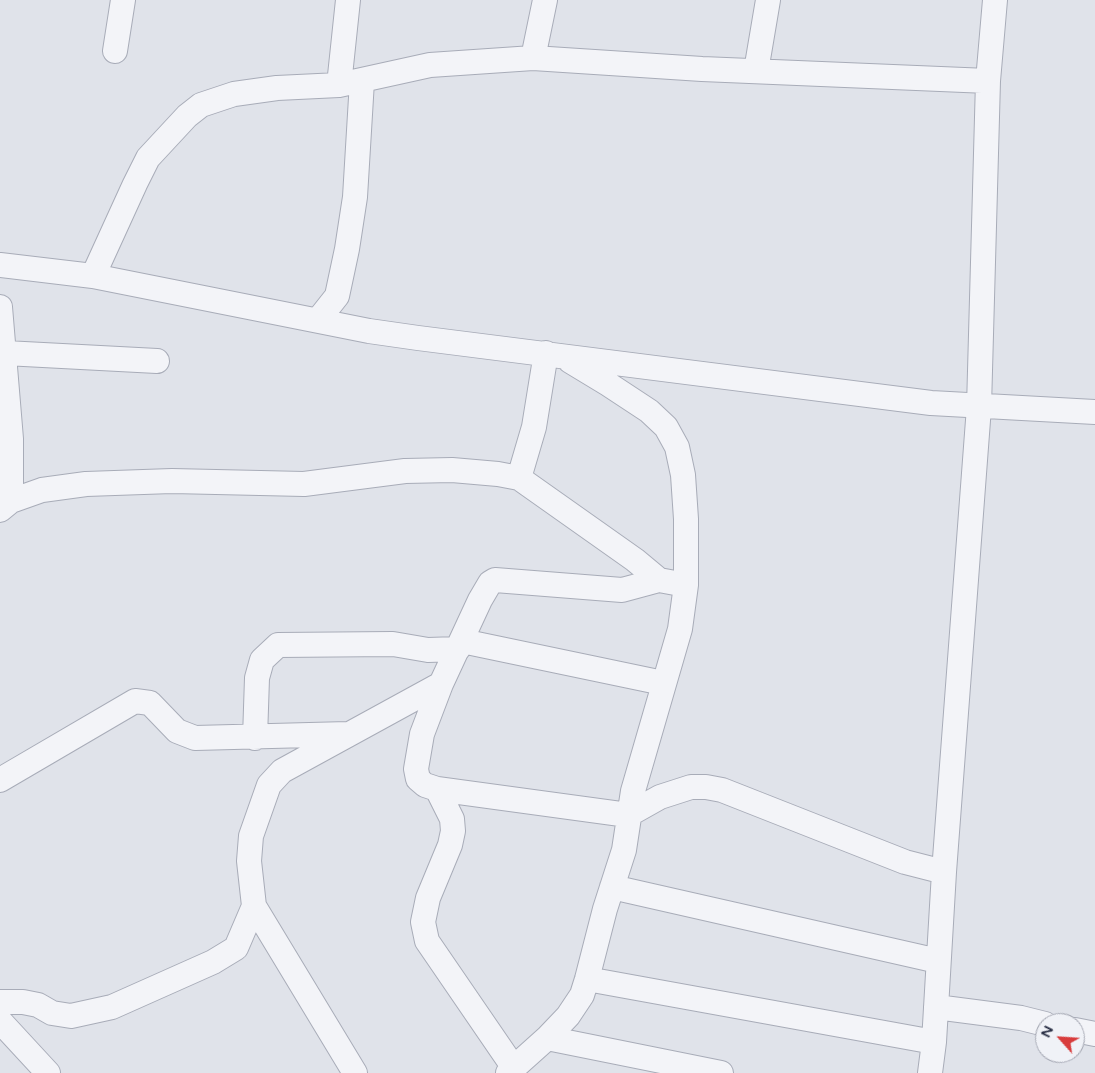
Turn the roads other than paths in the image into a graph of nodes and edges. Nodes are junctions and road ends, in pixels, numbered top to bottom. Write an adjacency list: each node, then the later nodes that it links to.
1 (123, 0): 6 (street)
2 (348, 0): 11 (street)
3 (545, 0): 7 (street)
4 (768, 0): 8 (street)
5 (995, 0): 10 (street)
6 (115, 51)
7 (533, 58): 8 (street); 9 (street)
8 (756, 71): 10 (street)
9 (362, 81): 11 (street); 15 (street)
10 (988, 81): 19 (street)
11 (339, 85): 13 (street)
12 (0, 265): 13 (street)
13 (93, 276): 15 (street)
14 (0, 307): 16 (street)
15 (318, 320): 17 (street)
16 (6, 353): 18 (street); 22 (street)
17 (546, 353): 19 (street); 21 (street); 24 (street)
18 (157, 361)
19 (979, 407): 20 (street); 33 (street)
20 (1095, 412)
21 (519, 478): 22 (street); 23 (street)
22 (6, 505)
23 (659, 580): 24 (street); 25 (street)
24 (686, 585): 26 (street)
25 (460, 645): 26 (street); 27 (street); 29 (street)
26 (663, 683): 32 (street)
27 (441, 684): 28 (street); 31 (street)
28 (350, 734): 29 (street); 35 (street)
29 (255, 738): 30 (street)
30 (0, 780)
31 (437, 789): 32 (street); 46 (street)
32 (628, 815): 33 (street); 34 (street)
33 (944, 872): 38 (street)
34 (612, 887): 38 (street); 39 (street)
35 (254, 906): 36 (street); 37 (street)
36 (272, 935): 37 (street); 48 (street)
37 (236, 948): 40 (street)
38 (938, 961): 41 (street)
39 (587, 979): 44 (street); 45 (street)
40 (0, 1002)
41 (936, 1007): 43 (street); 45 (street)
42 (0, 1021): 47 (street)
43 (1035, 1022)
44 (547, 1038): 46 (street); 49 (street)
45 (934, 1042): 50 (street)
46 (511, 1070)
47 (48, 1073)
48 (355, 1073)
49 (721, 1073)
50 (930, 1073)

